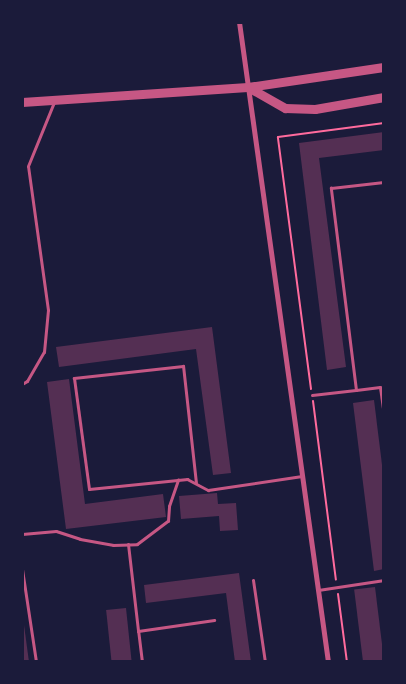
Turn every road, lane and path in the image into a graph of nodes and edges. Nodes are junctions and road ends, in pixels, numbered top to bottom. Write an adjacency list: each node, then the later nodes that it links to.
1 (239, 22): 3 (street)
2 (384, 67): 3 (street)
3 (248, 87): 4 (street); 5 (street); 13 (street)
4 (384, 97)
5 (55, 100): 6 (street); 9 (lane)
6 (22, 102)
7 (384, 123): 11 (path)
8 (384, 182): 10 (lane)
9 (22, 384)
10 (356, 390): 11 (lane); 12 (lane)
11 (312, 395): 21 (path)
12 (384, 415)
13 (302, 476): 15 (lane); 22 (street)
14 (178, 480): 15 (lane); 15 (lane); 17 (lane)
15 (196, 484)
16 (22, 534): 17 (lane)
17 (128, 544): 24 (lane)
18 (22, 568): 25 (lane)
19 (253, 580): 27 (lane)
20 (384, 580): 21 (lane)
21 (337, 586): 22 (lane); 29 (path)
22 (318, 590): 28 (street)
23 (214, 620): 24 (lane)
24 (138, 631): 26 (lane)
25 (36, 662)
26 (142, 662)
27 (265, 662)
28 (328, 662)
29 (347, 662)

